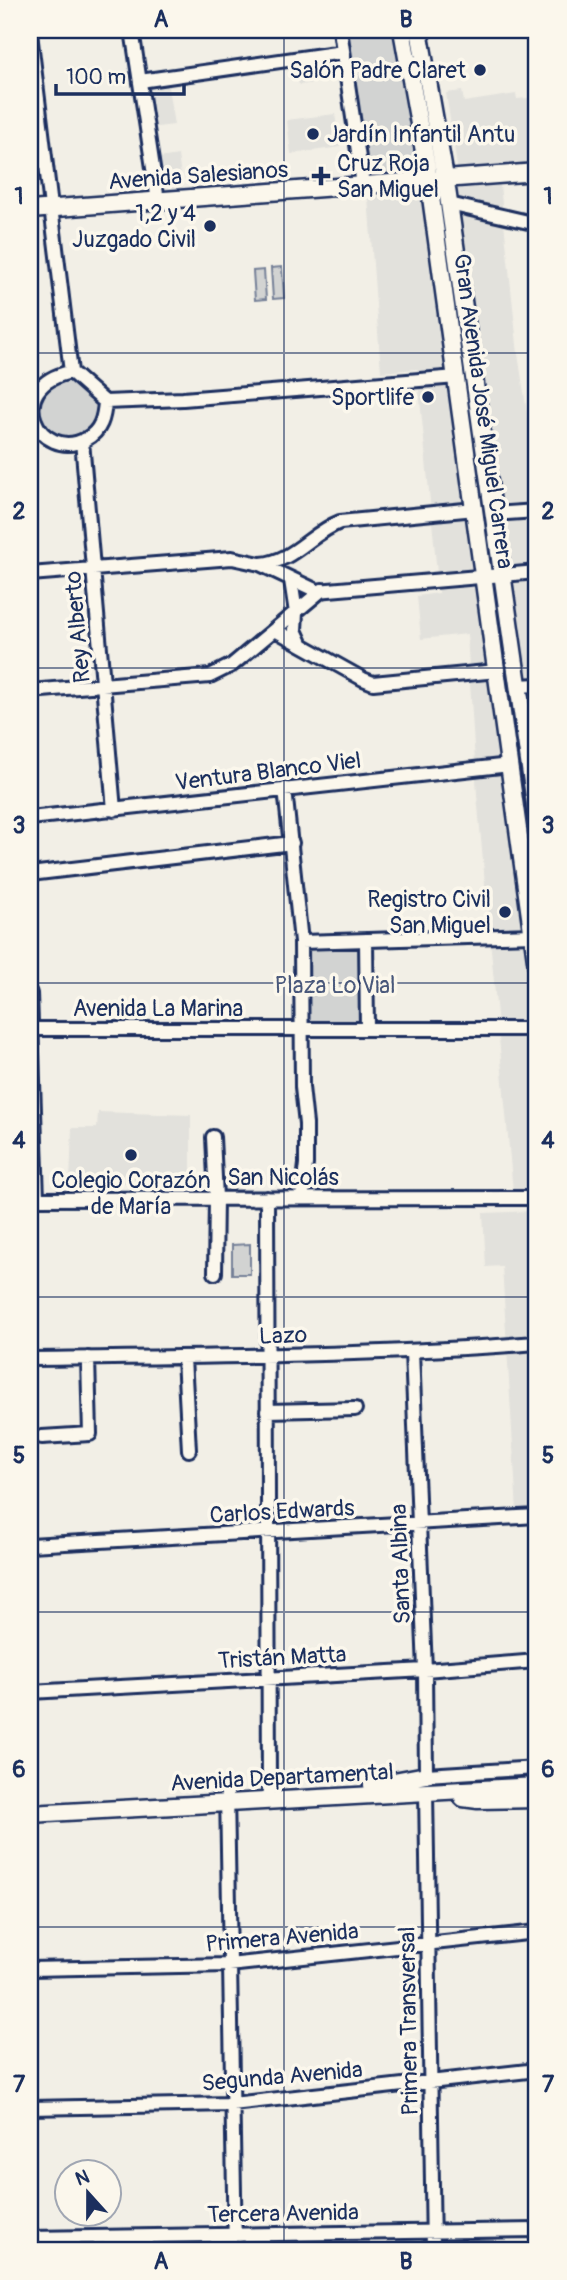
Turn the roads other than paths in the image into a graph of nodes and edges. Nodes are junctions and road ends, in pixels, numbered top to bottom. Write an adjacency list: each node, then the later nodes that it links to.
1 (132, 30): 7 (street)
2 (340, 30): 6 (street)
3 (402, 30): 9 (main road, Gran Avenida José Miguel Carrera)
4 (419, 30): 9 (main road, Gran Avenida José Miguel Carrera)
5 (30, 33): 13 (street)
6 (343, 52): 7 (street); 10 (street)
7 (140, 80): 11 (street)
8 (537, 172): 9 (main road, Avenida Salesianos)
9 (437, 180): 10 (main road, Avenida Salesianos); 12 (main road, Gran Avenida José Miguel Carrera); 17 (main road, Gran Avenida José Miguel Carrera)
10 (363, 185): 11 (main road, Avenida Salesianos)
11 (158, 201): 13 (main road, Avenida Salesianos)
12 (449, 204): 15 (street); 18 (main road, Gran Avenida José Miguel Carrera)
13 (51, 209): 14 (main road, Avenida Salesianos); 16 (street)
14 (30, 210)
15 (537, 223)
16 (71, 372): 19 (street); 20 (street)
17 (457, 377): 18 (main road); 19 (street); 22 (main road, Gran Avenida José Miguel Carrera)
18 (474, 387): 24 (main road, Gran Avenida José Miguel Carrera)
19 (105, 402): 21 (street)
20 (31, 410): 21 (street)
21 (82, 441): 26 (street, Rey Alberto)
22 (475, 509): 25 (street); 29 (main road, Gran Avenida José Miguel Carrera)
23 (537, 511): 24 (street)
24 (493, 514): 29 (main road, Gran Avenida José Miguel Carrera)
25 (260, 564): 26 (street); 30 (street)
26 (93, 568): 28 (street); 36 (street, Rey Alberto)
27 (537, 572): 29 (street)
28 (30, 574)
29 (493, 575): 31 (street); 35 (main road, Gran Avenida José Miguel Carrera); 38 (main road, Gran Avenida José Miguel Carrera)
30 (291, 580): 31 (street); 32 (street)
31 (323, 590): 32 (street)
32 (296, 613): 33 (street); 34 (street)
33 (275, 630): 34 (street); 36 (street)
34 (302, 645): 35 (street)
35 (497, 671): 40 (main road, Gran Avenida José Miguel Carrera)
36 (103, 685): 39 (street); 42 (street, Rey Alberto)
37 (537, 685): 38 (street)
38 (518, 686): 43 (main road, Gran Avenida José Miguel Carrera)
39 (30, 691)
40 (510, 765): 41 (street, Ventura Blanco Viel); 47 (main road, Gran Avenida José Miguel Carrera)
41 (285, 789): 42 (street, Ventura Blanco Viel); 45 (street)
42 (114, 810): 44 (street, Ventura Blanco Viel)
43 (537, 817)
44 (30, 818)
45 (292, 843): 46 (street); 50 (street)
46 (30, 874)
47 (533, 900): 48 (main road, Gran Avenida José Miguel Carrera)
48 (533, 935): 49 (street); 51 (main road, Gran Avenida José Miguel Carrera)
49 (366, 940): 50 (street); 54 (street)
50 (301, 942): 53 (street)
51 (537, 967)
52 (30, 993): 55 (street)
53 (303, 1028): 54 (street, Avenida La Marina); 55 (street, Avenida La Marina); 60 (street)
54 (367, 1028): 56 (street, Avenida La Marina)
55 (31, 1029): 62 (street)
56 (537, 1029)
57 (213, 1137): 58 (street)
58 (216, 1198): 59 (street, San Nicolás); 62 (street, San Nicolás); 63 (street)
59 (267, 1198): 60 (street, San Nicolás); 67 (street)
60 (302, 1198): 61 (street, San Nicolás)
61 (537, 1198)
62 (34, 1199)
63 (215, 1273)
64 (537, 1343): 65 (street, Lazo)
65 (412, 1352): 67 (street, Lazo); 75 (street, Santa Albina)
66 (184, 1357): 67 (street, Lazo); 68 (street, Lazo); 73 (street)
67 (267, 1357): 71 (street)
68 (88, 1358): 69 (street, Lazo); 72 (street)
69 (30, 1359)
70 (355, 1409): 71 (street)
71 (267, 1411): 76 (street)
72 (42, 1437)
73 (189, 1450)
74 (537, 1516): 75 (street, Carlos Edwards)
75 (420, 1524): 76 (street, Carlos Edwards); 79 (street, Santa Albina)
76 (268, 1532): 77 (street, Carlos Edwards); 80 (street)
77 (30, 1545)
78 (537, 1661): 79 (street, Tristán Matta)
79 (425, 1670): 80 (street, Tristán Matta); 84 (street, Santa Albina)
80 (268, 1679): 81 (street, Tristán Matta); 87 (street)
81 (30, 1692)
82 (537, 1768): 84 (street, Avenida Departamental)
83 (537, 1779): 85 (main road, Avenida Departamental)
84 (426, 1783): 85 (main road); 86 (main road, Avenida Departamental); 88 (main road, Avenida Departamental); 89 (main road); 93 (street, Primera Transversal)
85 (372, 1785): 87 (main road, Avenida Departamental)
86 (537, 1786)
87 (269, 1790): 88 (main road, Avenida Departamental)
88 (227, 1798): 90 (main road, Avenida Departamental); 91 (main road, Avenida Departamental); 94 (street)
89 (537, 1799)
90 (30, 1804)
91 (30, 1814)
92 (537, 1932): 93 (street, Primera Avenida)
93 (428, 1944): 94 (street, Primera Avenida); 97 (street, Primera Transversal)
94 (229, 1965): 95 (street, Primera Avenida); 98 (street)
95 (30, 1969)
96 (537, 2070): 97 (street, Segunda Avenida)
97 (430, 2082): 98 (street, Segunda Avenida); 101 (street, Primera Transversal)
98 (232, 2105): 99 (street, Segunda Avenida); 102 (street)
99 (30, 2108)
100 (537, 2230): 101 (street, Tercera Avenida)
101 (433, 2232): 102 (street, Tercera Avenida); 105 (street, Primera Transversal)
102 (235, 2235): 103 (street, Tercera Avenida); 104 (street)
103 (30, 2238)
104 (235, 2250)
105 (433, 2250)

